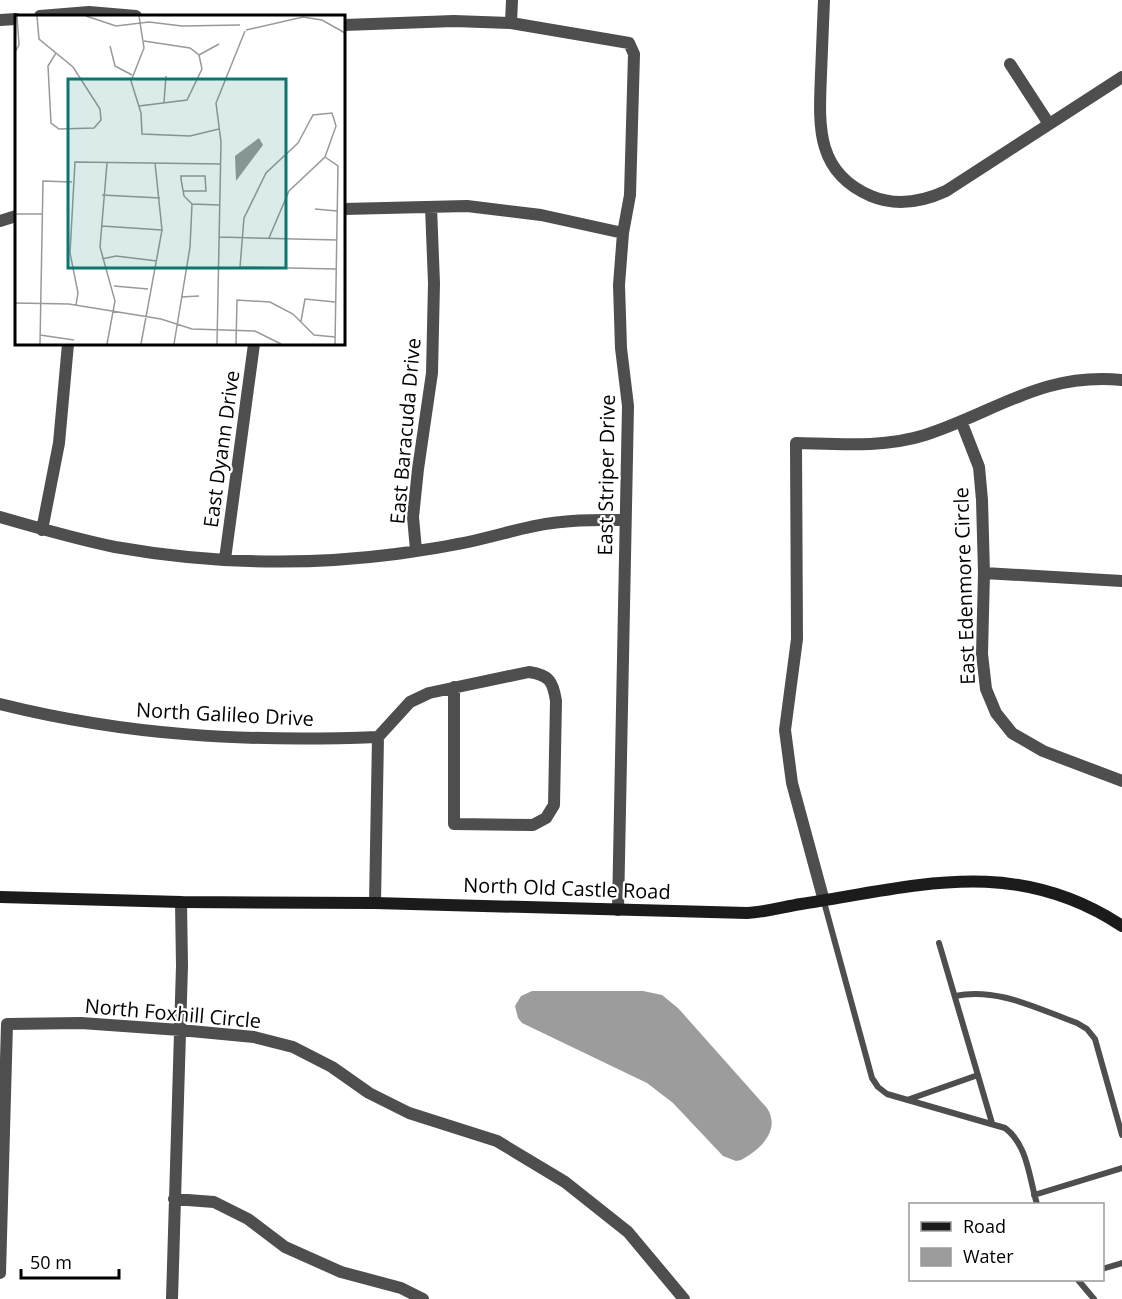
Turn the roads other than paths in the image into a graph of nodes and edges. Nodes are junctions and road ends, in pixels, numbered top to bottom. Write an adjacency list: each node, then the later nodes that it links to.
1 (512, 0): 7 (street)
2 (824, 0): 11 (street)
3 (52, 15): 4 (street)
4 (124, 15)
5 (15, 19): 6 (street)
6 (0, 20)
7 (511, 23): 8 (street); 16 (street, East Striper Drive)
8 (345, 25)
9 (1010, 64): 11 (street)
10 (1122, 77): 11 (street)
11 (1049, 124)
12 (431, 207): 13 (street); 16 (street); 24 (street, East Baracuda Drive)
13 (345, 209)
14 (15, 216): 15 (street)
15 (0, 221)
16 (623, 233): 22 (street, East Striper Drive)
17 (68, 345): 23 (street)
18 (254, 345): 25 (street, East Dyann Drive)
19 (1122, 380): 20 (street)
20 (961, 422): 26 (street, East Edenmore Circle); 33 (street)
21 (0, 517): 23 (street)
22 (625, 520): 24 (street); 36 (street, East Striper Drive)
23 (42, 530): 25 (street)
24 (416, 550): 25 (street)
25 (225, 559)
26 (984, 573): 27 (street); 31 (street, East Edenmore Circle)
27 (1122, 581)
28 (454, 687): 28 (street); 30 (street)
29 (0, 704): 30 (street, North Galileo Drive)
30 (378, 737): 35 (street)
31 (1122, 781)
32 (0, 897): 34 (street, North Old Castle Road)
33 (824, 901): 36 (street, North Old Castle Road); 37 (street, North Old Castle Road); 42 (lane)
34 (181, 902): 35 (street, North Old Castle Road); 40 (street)
35 (375, 903): 36 (street, North Old Castle Road)
36 (618, 910)
37 (1122, 926)
38 (939, 942): 39 (lane)
39 (955, 996): 41 (lane); 44 (lane)
40 (180, 1030): 47 (street); 51 (street, North Foxhill Circle); 55 (street, North Foxhill Circle)
41 (978, 1075): 42 (lane); 43 (lane)
42 (907, 1100): 43 (lane)
43 (992, 1124): 46 (lane)
44 (1122, 1135)
45 (1122, 1168): 46 (lane)
46 (1034, 1195): 48 (lane)
47 (174, 1199): 53 (street); 54 (street)
48 (1037, 1203)
49 (1122, 1263): 50 (lane)
50 (1104, 1268)
51 (0, 1273)
52 (1079, 1281): 56 (lane)
53 (172, 1299)
54 (423, 1299)
55 (684, 1299)
56 (1094, 1299)

